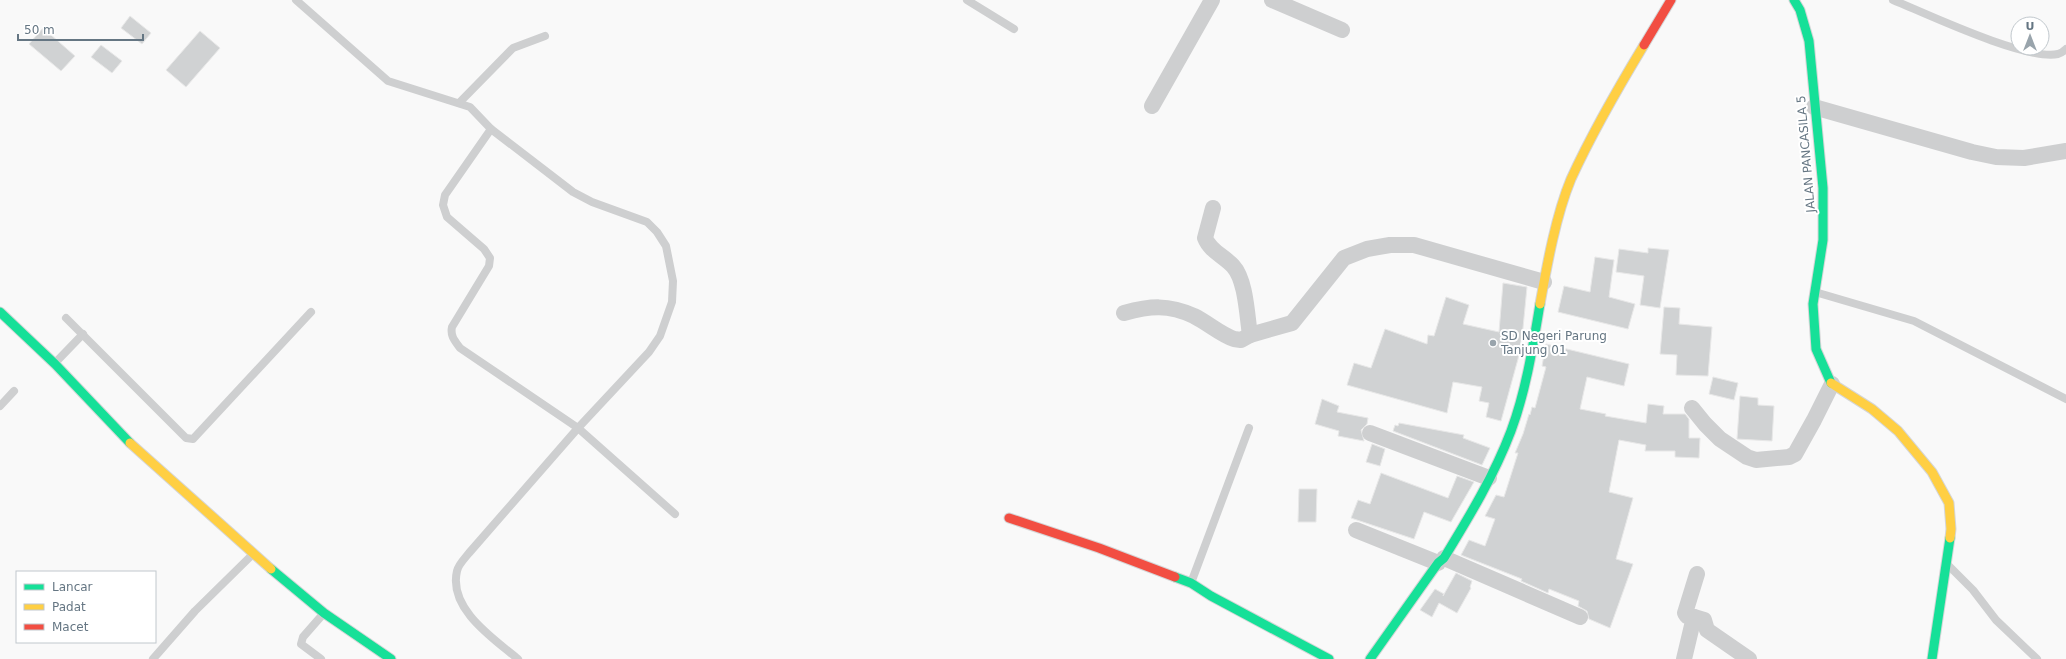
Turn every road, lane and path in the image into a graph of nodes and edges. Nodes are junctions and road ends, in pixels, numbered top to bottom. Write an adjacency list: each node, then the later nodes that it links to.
1 (296, 0): 12 (lane)
2 (967, 0): 8 (lane)
3 (1212, 0): 13 (street)
4 (1272, 0): 9 (street)
5 (1671, 0): 18 (street)
6 (1794, 0): 14 (street, JALAN PANCASILA 5)
7 (1893, 0): 11 (lane)
8 (1014, 30)
9 (1342, 30)
10 (546, 36): 12 (lane)
11 (2066, 50)
12 (459, 103): 15 (lane)
13 (1152, 106)
14 (1814, 107): 16 (street); 19 (street, JALAN PANCASILA 5)
15 (491, 129): 32 (lane); 32 (lane)
16 (2066, 151)
17 (1213, 208): 25 (street)
18 (1544, 282): 25 (street); 35 (street)
19 (1814, 291): 27 (street, JALAN PANCASILA 5); 29 (lane)
20 (0, 312): 26 (street)
21 (311, 312): 24 (lane)
22 (1124, 313): 25 (street)
23 (66, 318): 24 (lane)
24 (83, 334): 26 (lane)
25 (1250, 335)
26 (55, 364): 39 (street)
27 (1832, 384): 31 (street); 41 (street)
28 (14, 391): 30 (lane)
29 (2066, 399)
30 (0, 406)
31 (1692, 408)
32 (578, 428): 36 (lane); 50 (lane)
33 (1249, 428): 43 (lane)
34 (1370, 433): 35 (street)
35 (1489, 478): 40 (street)
36 (675, 514)
37 (1009, 518): 43 (street)
38 (1356, 530): 40 (street)
39 (253, 554): 44 (street); 47 (lane)
40 (1441, 561): 45 (street); 52 (street)
41 (1947, 565): 55 (street); 56 (lane)
42 (1697, 574): 46 (street)
43 (1191, 583): 51 (street)
44 (324, 613): 48 (lane); 49 (street)
45 (1580, 617)
46 (1694, 617): 53 (street); 54 (street)
47 (153, 659)
48 (321, 659)
49 (391, 659)
50 (518, 659)
51 (1329, 659)
52 (1370, 659)
53 (1684, 659)
54 (1749, 659)
55 (1932, 659)
56 (2038, 659)

